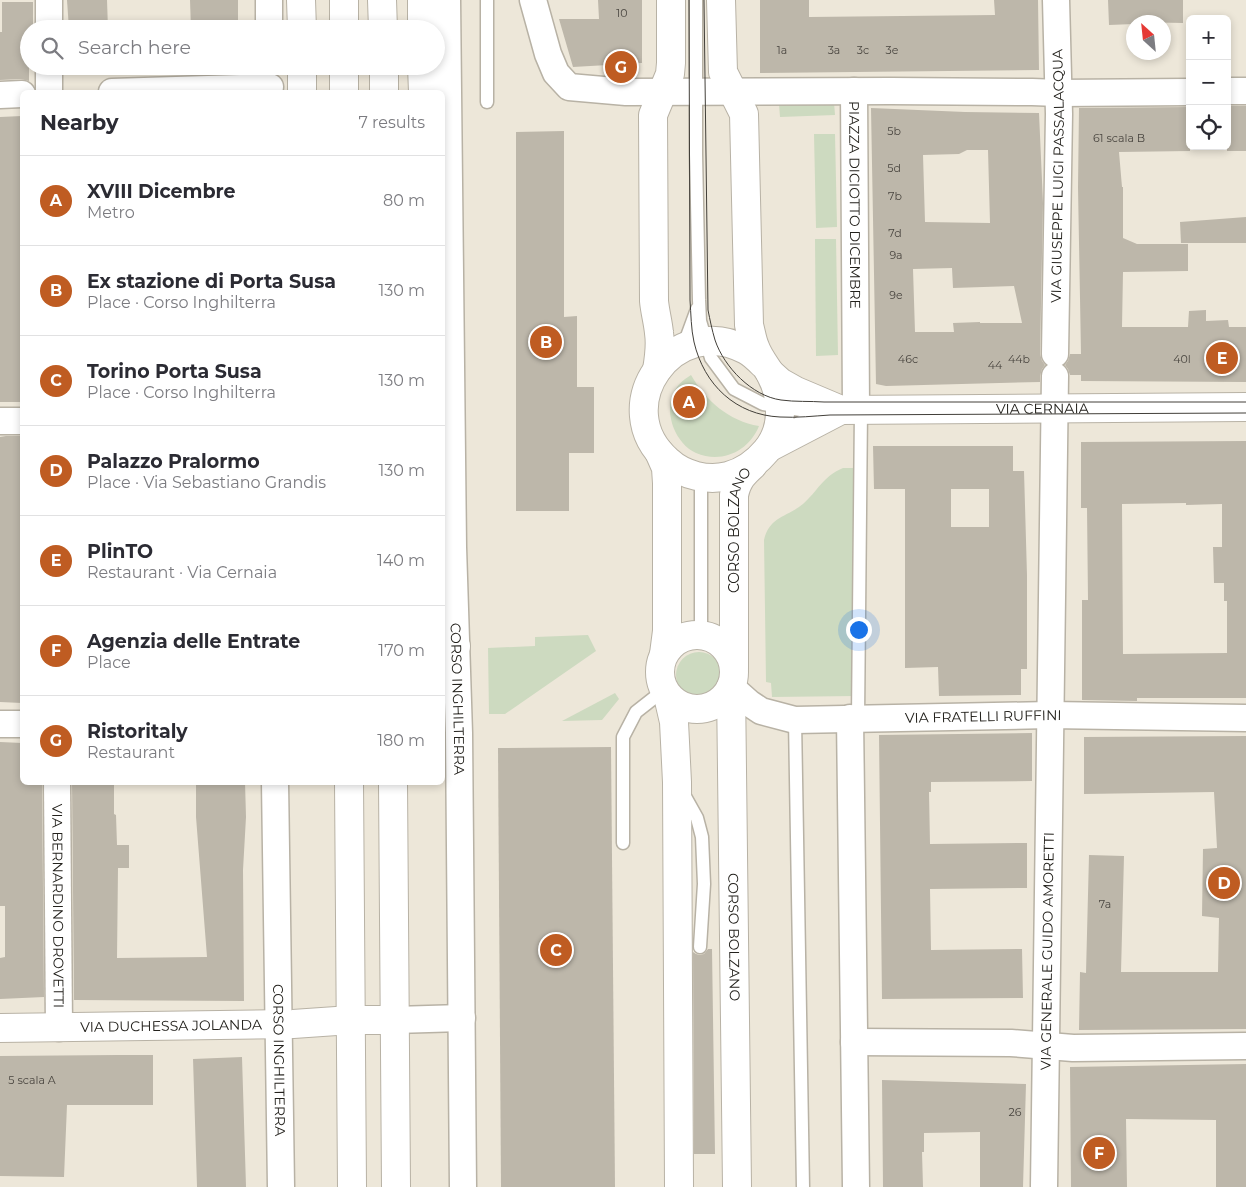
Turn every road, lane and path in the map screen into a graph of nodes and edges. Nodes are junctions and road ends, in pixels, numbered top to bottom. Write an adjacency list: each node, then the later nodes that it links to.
1 (49, 0): 14 (street)
2 (269, 0): 15 (street)
3 (301, 0): 16 (main road)
4 (344, 0): 17 (main road)
5 (382, 0): 18 (main road)
6 (422, 0): 19 (main road)
7 (447, 0): 58 (street, CORSO INGHILTERRA)
8 (487, 0): 42 (lane)
9 (533, 0): 34 (street, PIAZZA DICIOTTO DICEMBRE)
10 (670, 0): 34 (main road)
11 (696, 0): 35 (lane)
12 (721, 0): 36 (main road)
13 (1056, 0): 39 (street, VIA GIUSEPPE LUIGI PASSALACQUA)
14 (49, 20)
15 (269, 20)
16 (302, 20)
17 (344, 20)
18 (383, 20)
19 (422, 20)
20 (49, 75): 26 (street)
21 (302, 75): 28 (main road)
22 (344, 75): 29 (main road)
23 (384, 75): 30 (main road)
24 (422, 75): 31 (main road)
25 (270, 82): 27 (street)
26 (49, 90)
27 (144, 90)
28 (302, 90)
29 (344, 90)
30 (384, 90)
31 (423, 90)
32 (1231, 91): 33 (street)
33 (1246, 91)
34 (662, 92): 35 (street, PIAZZA DICIOTTO DICEMBRE); 45 (main road)
35 (696, 92): 36 (street, PIAZZA DICIOTTO DICEMBRE); 43 (lane)
36 (732, 92): 37 (street, PIAZZA DICIOTTO DICEMBRE); 46 (main road)
37 (854, 92): 39 (street); 50 (street, PIAZZA DICIOTTO DICEMBRE)
38 (1186, 92): 39 (street)
39 (1058, 93): 49 (street, VIA GIUSEPPE LUIGI PASSALACQUA)
40 (0, 94): 41 (street)
41 (20, 94)
42 (487, 102)
43 (699, 305): 44 (lane); 44 (lane); 45 (lane)
44 (718, 342): 45 (main road); 46 (main road); 47 (lane)
45 (663, 363): 53 (main road)
46 (766, 369): 47 (main road); 50 (main road, VIA CERNAIA)
47 (780, 407): 50 (lane); 54 (main road)
48 (1246, 407): 49 (main road, VIA CERNAIA)
49 (1054, 408): 50 (main road, VIA CERNAIA); 61 (street, VIA GENERALE GUIDO AMORETTI)
50 (853, 409): 54 (main road, VIA CERNAIA); 62 (lane)
51 (0, 421): 52 (street)
52 (20, 421)
53 (659, 452): 55 (main road); 57 (main road)
54 (765, 452): 55 (main road); 59 (main road, CORSO BOLZANO)
55 (701, 477): 56 (lane)
56 (701, 635): 57 (main road); 59 (main road)
57 (664, 654): 60 (main road)
58 (449, 656): 74 (street, CORSO INGHILTERRA)
59 (732, 678): 60 (main road); 64 (street, VIA FRATELLI RUFFINI); 88 (main road, CORSO BOLZANO)
60 (666, 693): 67 (main road); 72 (lane)
61 (1050, 715): 62 (street, VIA FRATELLI RUFFINI); 63 (street, VIA FRATELLI RUFFINI); 81 (street, VIA GENERALE GUIDO AMORETTI)
62 (854, 718): 64 (street, VIA FRATELLI RUFFINI); 80 (street)
63 (1246, 718)
64 (796, 720): 89 (lane)
65 (0, 724): 66 (street)
66 (20, 724)
67 (677, 782): 73 (lane); 83 (main road)
68 (57, 785): 79 (street, VIA BERNARDINO DROVETTI)
69 (275, 785): 77 (street, CORSO INGHILTERRA)
70 (349, 785): 75 (main road)
71 (393, 785): 76 (main road)
72 (623, 843)
73 (700, 947)
74 (462, 1018): 76 (street, VIA DUCHESSA JOLANDA); 87 (street, CORSO INGHILTERRA)
75 (351, 1020): 76 (main road, VIA DUCHESSA JOLANDA); 77 (main road, VIA DUCHESSA JOLANDA); 85 (main road)
76 (395, 1020): 86 (main road)
77 (279, 1024): 79 (main road, VIA DUCHESSA JOLANDA); 84 (street, CORSO INGHILTERRA)
78 (0, 1028): 79 (main road, VIA DUCHESSA JOLANDA)
79 (59, 1028)
80 (854, 1042): 81 (street); 90 (street)
81 (1046, 1046): 82 (street); 91 (street, VIA GENERALE GUIDO AMORETTI)
82 (1246, 1046)
83 (681, 1186)
84 (281, 1187)
85 (352, 1187)
86 (396, 1187)
87 (463, 1187)
88 (738, 1187)
89 (803, 1187)
90 (856, 1187)
91 (1044, 1187)

